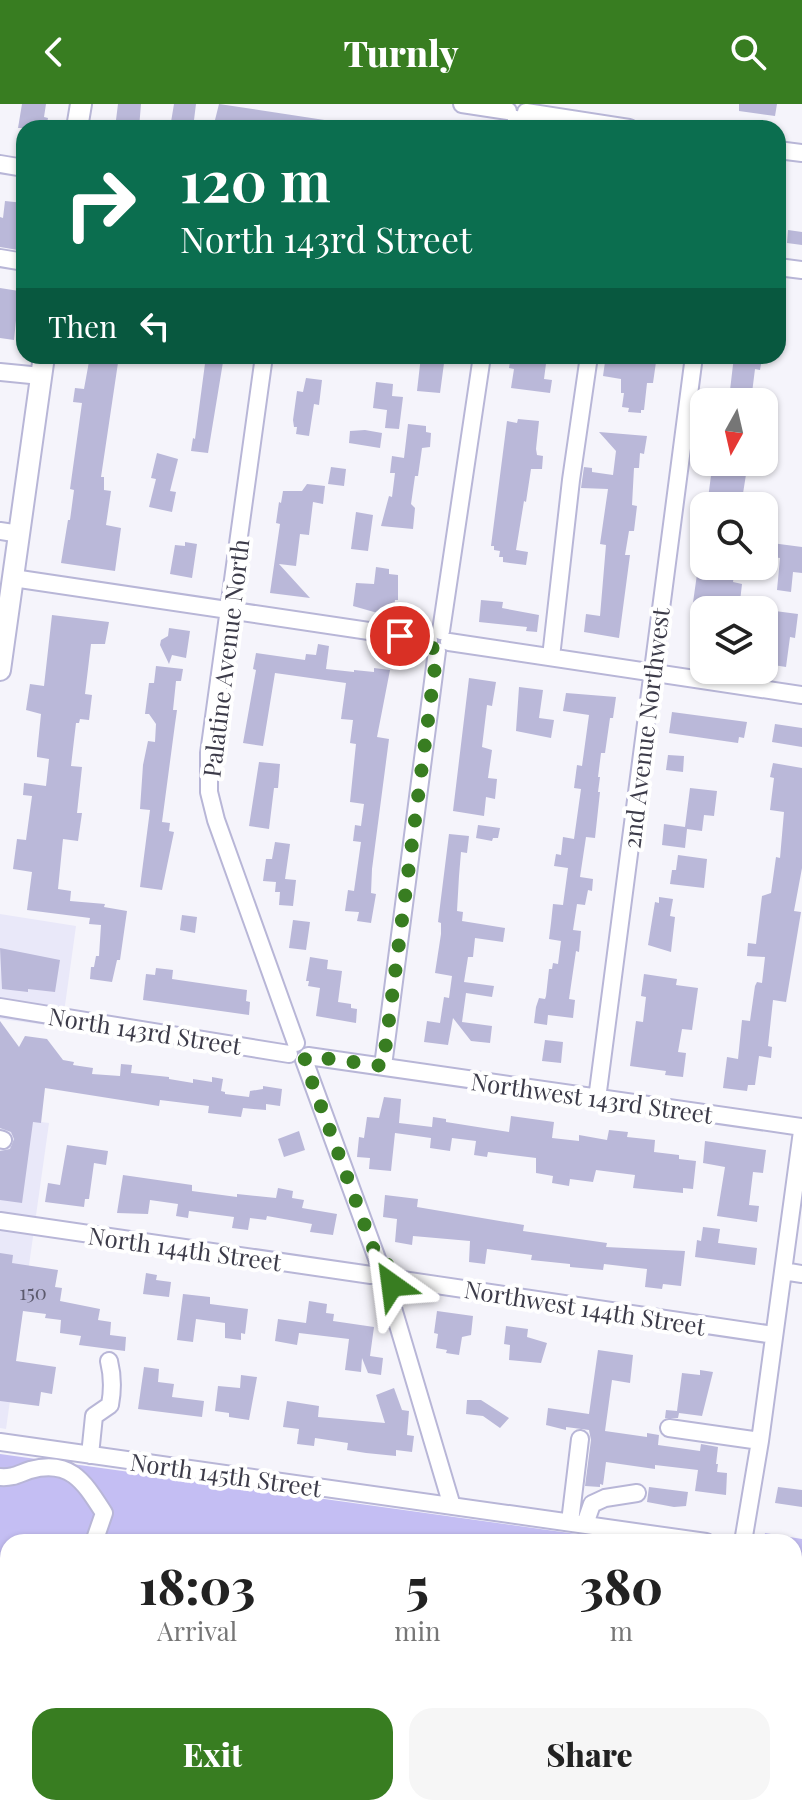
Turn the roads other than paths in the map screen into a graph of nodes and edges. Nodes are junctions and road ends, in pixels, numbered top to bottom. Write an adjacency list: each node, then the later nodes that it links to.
1 (462, 104): 2 (street)
2 (516, 113): 3 (street)
3 (569, 120)
4 (263, 364): 12 (street, Palatine Avenue North)
5 (481, 364): 13 (street)
6 (588, 364): 14 (street)
7 (693, 364): 16 (street, 2nd Avenue Northwest)
8 (42, 366): 9 (street); 10 (main road)
9 (0, 372)
10 (10, 532): 11 (main road)
11 (13, 578): 12 (street); 15 (main road)
12 (228, 611): 13 (street); 21 (street, Palatine Avenue North)
13 (439, 641): 14 (street); 22 (street)
14 (551, 657): 16 (street)
15 (0, 670)
16 (653, 672): 17 (street); 23 (street, 2nd Avenue Northwest)
17 (802, 695)
18 (63, 999): 20 (street)
19 (0, 1007): 20 (street, North 143rd Street)
20 (60, 1017): 21 (street, North 143rd Street)
21 (299, 1053): 22 (street, North 143rd Street); 26 (street, Palatine Avenue North)
22 (383, 1066): 23 (street, Northwest 143rd Street)
23 (597, 1099): 24 (street, Northwest 143rd Street)
24 (802, 1129): 27 (street)
25 (0, 1221): 26 (street, North 144th Street)
26 (375, 1270): 29 (street)
27 (783, 1271): 28 (street); 30 (street)
28 (802, 1274)
29 (391, 1283): 30 (street, Northwest 144th Street); 39 (street)
30 (774, 1335): 34 (street)
31 (109, 1361): 36 (street)
32 (669, 1428): 34 (street)
33 (580, 1439): 40 (street)
34 (760, 1441): 43 (street)
35 (0, 1442): 36 (street, North 145th Street)
36 (90, 1455): 39 (street, North 145th Street)
37 (0, 1477): 41 (street)
38 (637, 1493): 40 (street)
39 (452, 1506): 40 (street, North 145th Street)
40 (577, 1523): 42 (street, North 145th Street)
41 (97, 1534)
42 (652, 1534)
43 (744, 1534)

